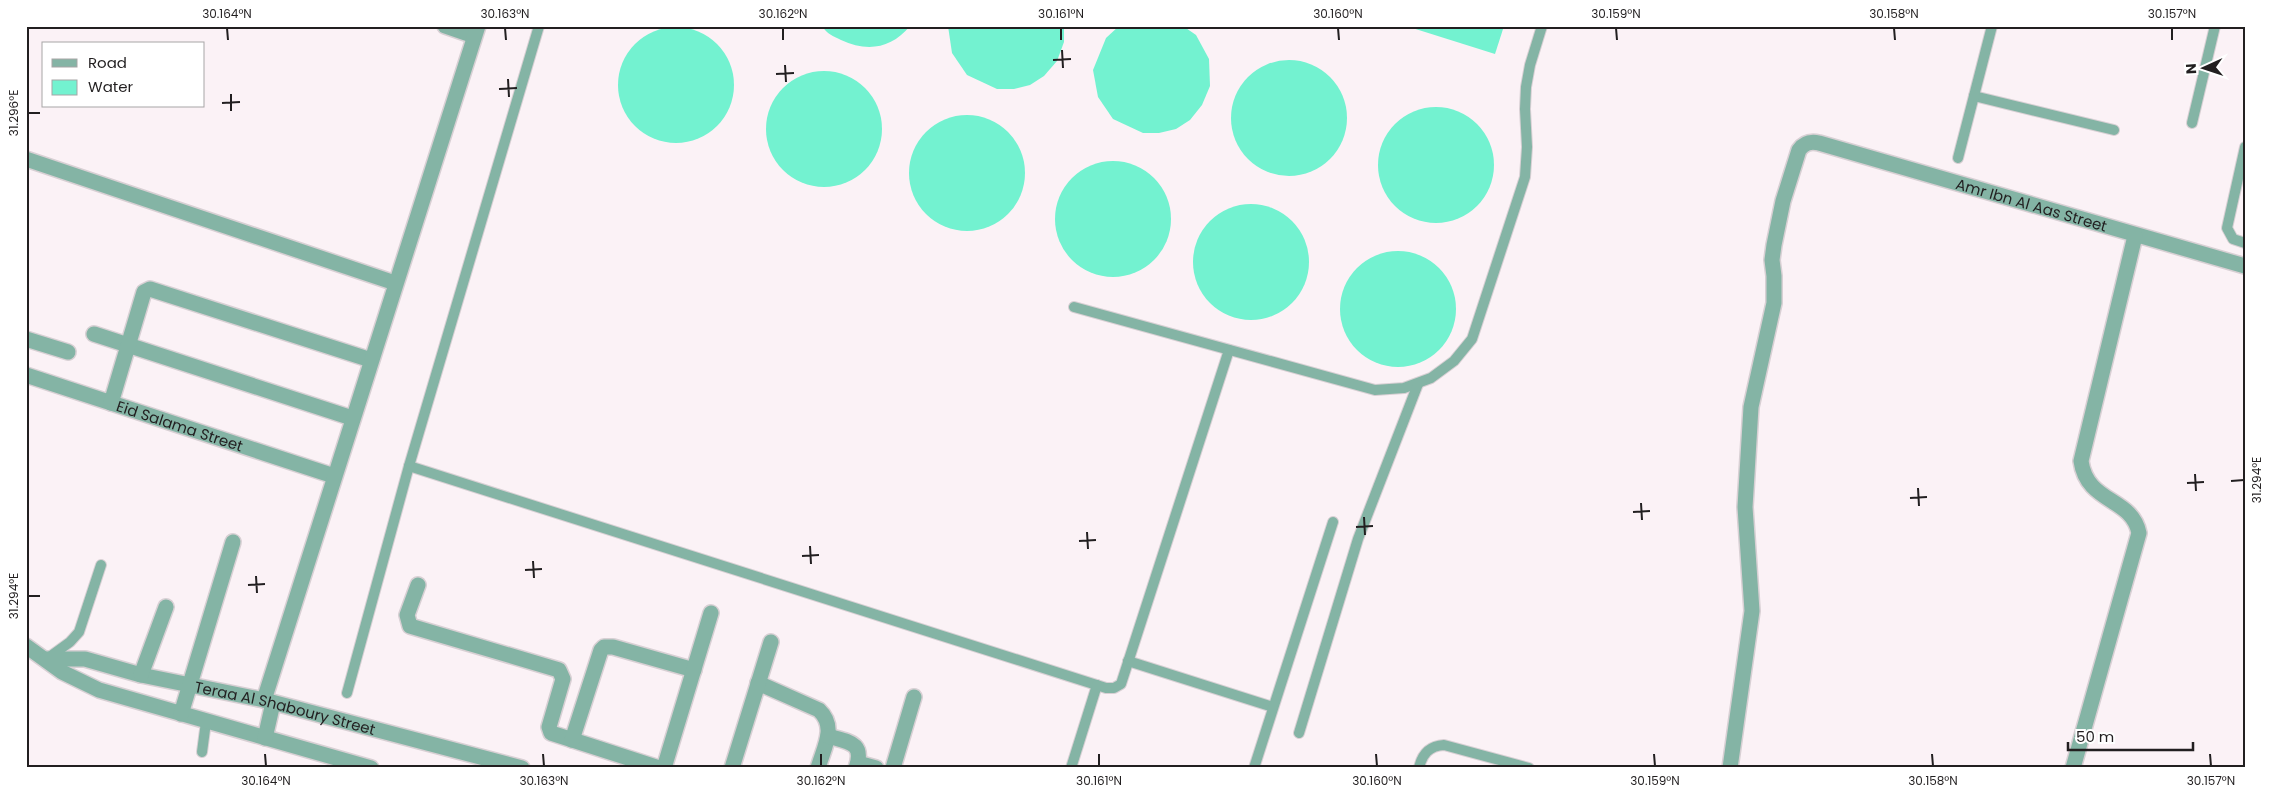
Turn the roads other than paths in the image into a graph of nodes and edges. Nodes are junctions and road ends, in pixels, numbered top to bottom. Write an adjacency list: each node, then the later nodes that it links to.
1 (445, 26): 6 (street)
2 (539, 26): 28 (lane)
3 (1542, 26): 25 (lane)
4 (1992, 26): 7 (lane)
5 (2215, 26): 8 (lane)
6 (476, 31): 16 (street)
7 (1974, 96): 9 (lane); 11 (lane)
8 (2192, 123)
9 (2114, 130)
10 (2245, 147): 14 (lane)
11 (1958, 158)
12 (26, 159): 16 (street)
13 (2136, 236): 15 (street, Amr Ibn Al Aas Street); 69 (street, Amr Ibn Al Aas Street); 70 (street)
14 (2245, 243)
15 (2245, 266)
16 (396, 283): 23 (street)
17 (1074, 307): 21 (lane)
18 (94, 334): 20 (street)
19 (26, 339): 22 (street)
20 (128, 345): 23 (street); 26 (street); 27 (street)
21 (1229, 350): 25 (lane); 39 (lane)
22 (68, 352)
23 (371, 360): 27 (street)
24 (26, 376): 26 (street, Eid Salama Street)
25 (1418, 384): 51 (lane)
26 (111, 403): 29 (street, Eid Salama Street)
27 (352, 418): 29 (street)
28 (409, 466): 44 (lane); 45 (lane)
29 (334, 476): 47 (street)
30 (1334, 522): 48 (lane)
31 (233, 542): 43 (street)
32 (101, 565): 38 (lane)
33 (418, 585): 54 (street)
34 (166, 607): 41 (street)
35 (711, 613): 40 (street)
36 (771, 642): 42 (street)
37 (26, 646): 38 (street, Teraa Al Shaboury Street)
38 (46, 660): 41 (street, Teraa Al Shaboury Street); 49 (street, Teraa Al Shaboury Street)
39 (1128, 661): 44 (lane); 48 (lane)
40 (694, 670): 54 (street); 60 (street)
41 (141, 675): 43 (street, Teraa Al Shaboury Street)
42 (758, 684): 52 (street); 61 (street)
43 (190, 685): 47 (street, Teraa Al Shaboury Street); 49 (street)
44 (1098, 685): 65 (lane)
45 (347, 693)
46 (914, 696): 64 (street)
47 (269, 702): 53 (street); 58 (street, Teraa Al Shaboury Street)
48 (1273, 707): 66 (lane)
49 (181, 714): 50 (street, Teraa Al Shaboury Street)
50 (206, 722): 53 (street, Teraa Al Shaboury Street); 55 (lane)
51 (1300, 733)
52 (828, 736): 56 (street); 62 (street)
53 (265, 738): 57 (street, Teraa Al Shaboury Street)
54 (572, 740): 59 (street)
55 (202, 752)
56 (857, 766): 63 (street)
57 (370, 768)
58 (522, 768)
59 (659, 768)
60 (664, 768)
61 (732, 768)
62 (818, 768)
63 (876, 768)
64 (893, 768)
65 (1071, 768)
66 (1254, 768)
67 (1418, 768): 68 (lane)
68 (1529, 768)
69 (1730, 768)
70 (2073, 768)

